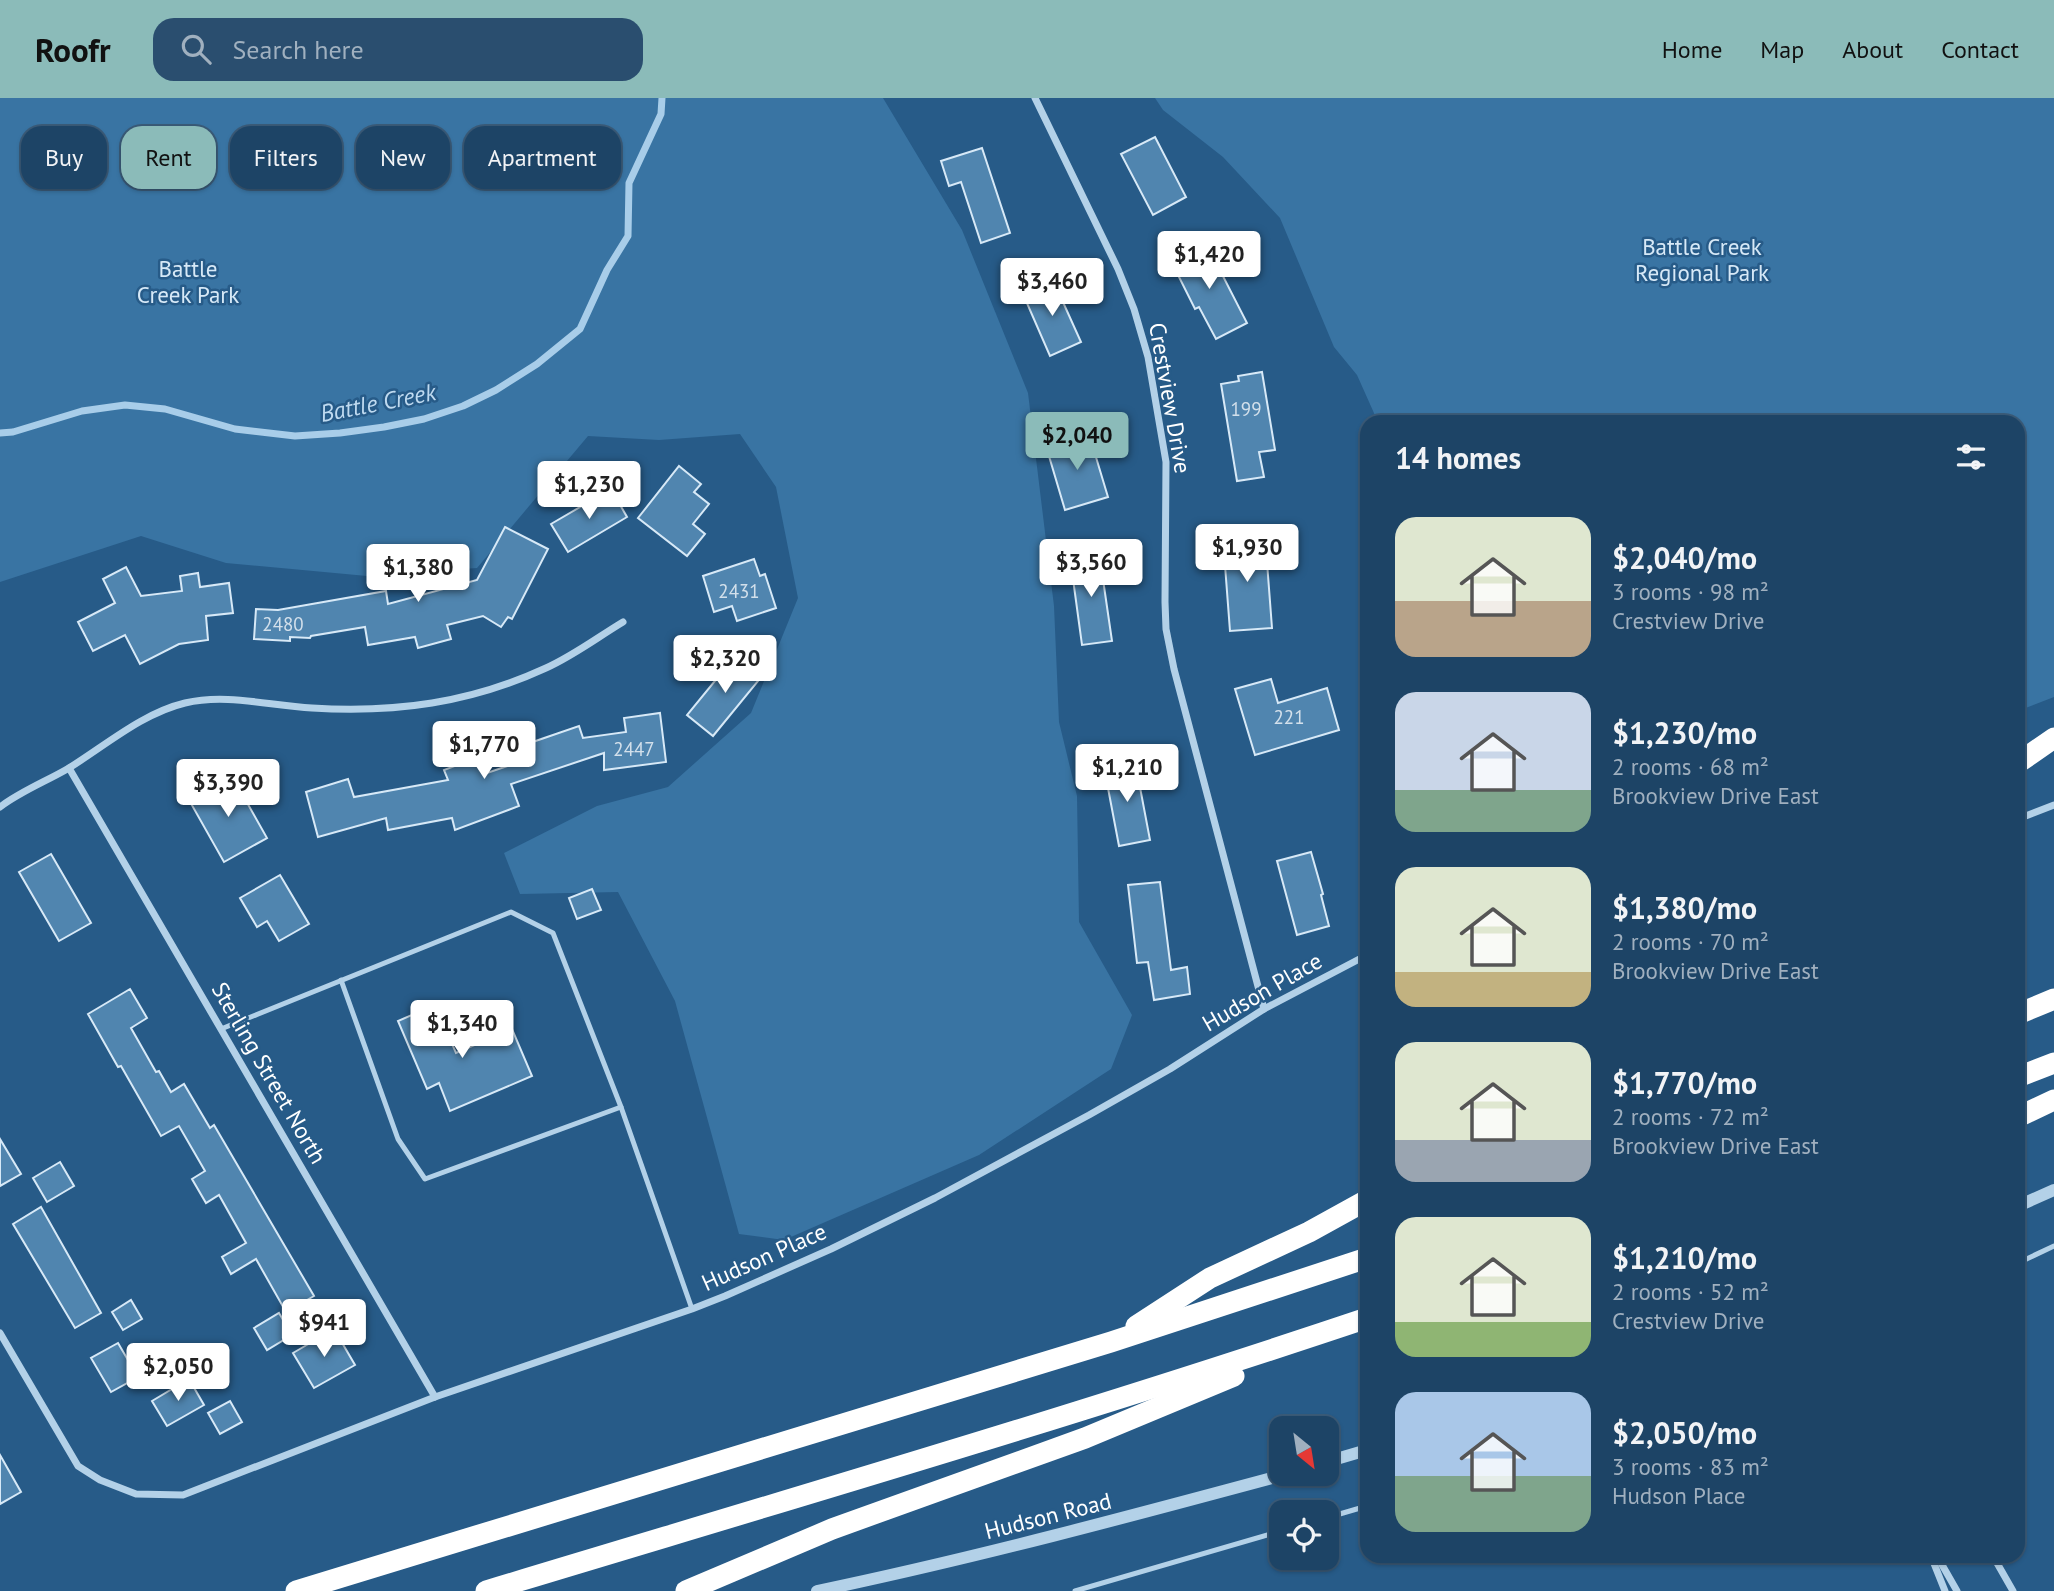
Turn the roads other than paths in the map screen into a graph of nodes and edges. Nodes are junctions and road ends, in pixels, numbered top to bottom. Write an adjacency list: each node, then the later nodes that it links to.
1 (1035, 98): 13 (street, Crestview Drive)
2 (623, 622): 6 (street)
3 (2054, 736): 4 (street); 5 (highway)
4 (2030, 745)
5 (2025, 758)
6 (69, 768): 8 (street); 15 (street, Sterling Street North)
7 (2054, 805): 9 (street)
8 (0, 807)
9 (2025, 816)
10 (1360, 960): 13 (street, Hudson Place)
11 (341, 981): 15 (lane); 19 (lane); 19 (lane)
12 (2054, 999): 14 (highway)
13 (1264, 1009): 28 (street, Hudson Place)
14 (2025, 1011)
15 (221, 1029): 33 (street, Sterling Street North)
16 (2054, 1063): 17 (highway)
17 (2025, 1074)
18 (2054, 1100): 20 (highway)
19 (621, 1107): 28 (lane)
20 (2025, 1114)
21 (2049, 1193): 22 (street); 24 (street)
22 (2025, 1203)
23 (1360, 1204): 32 (highway)
24 (2025, 1208)
25 (2054, 1246): 27 (lane)
26 (1360, 1260): 32 (highway)
27 (2025, 1260)
28 (692, 1309): 33 (street, Hudson Place)
29 (1360, 1321): 44 (highway)
30 (1360, 1322): 45 (highway)
31 (0, 1333): 33 (street, Hudson Place)
32 (1111, 1342): 43 (highway)
33 (435, 1397)
34 (1360, 1452): 35 (street)
35 (1339, 1458)
36 (1269, 1479): 46 (street, Hudson Road)
37 (1360, 1508): 38 (lane)
38 (1339, 1514)
39 (1269, 1534): 47 (lane)
40 (1933, 1563): 48 (street)
41 (1941, 1563): 49 (street)
42 (1997, 1563): 50 (street)
43 (296, 1591)
44 (486, 1591)
45 (686, 1591)
46 (817, 1591)
47 (1075, 1591)
48 (1945, 1591)
49 (1957, 1591)
50 (2013, 1591)

